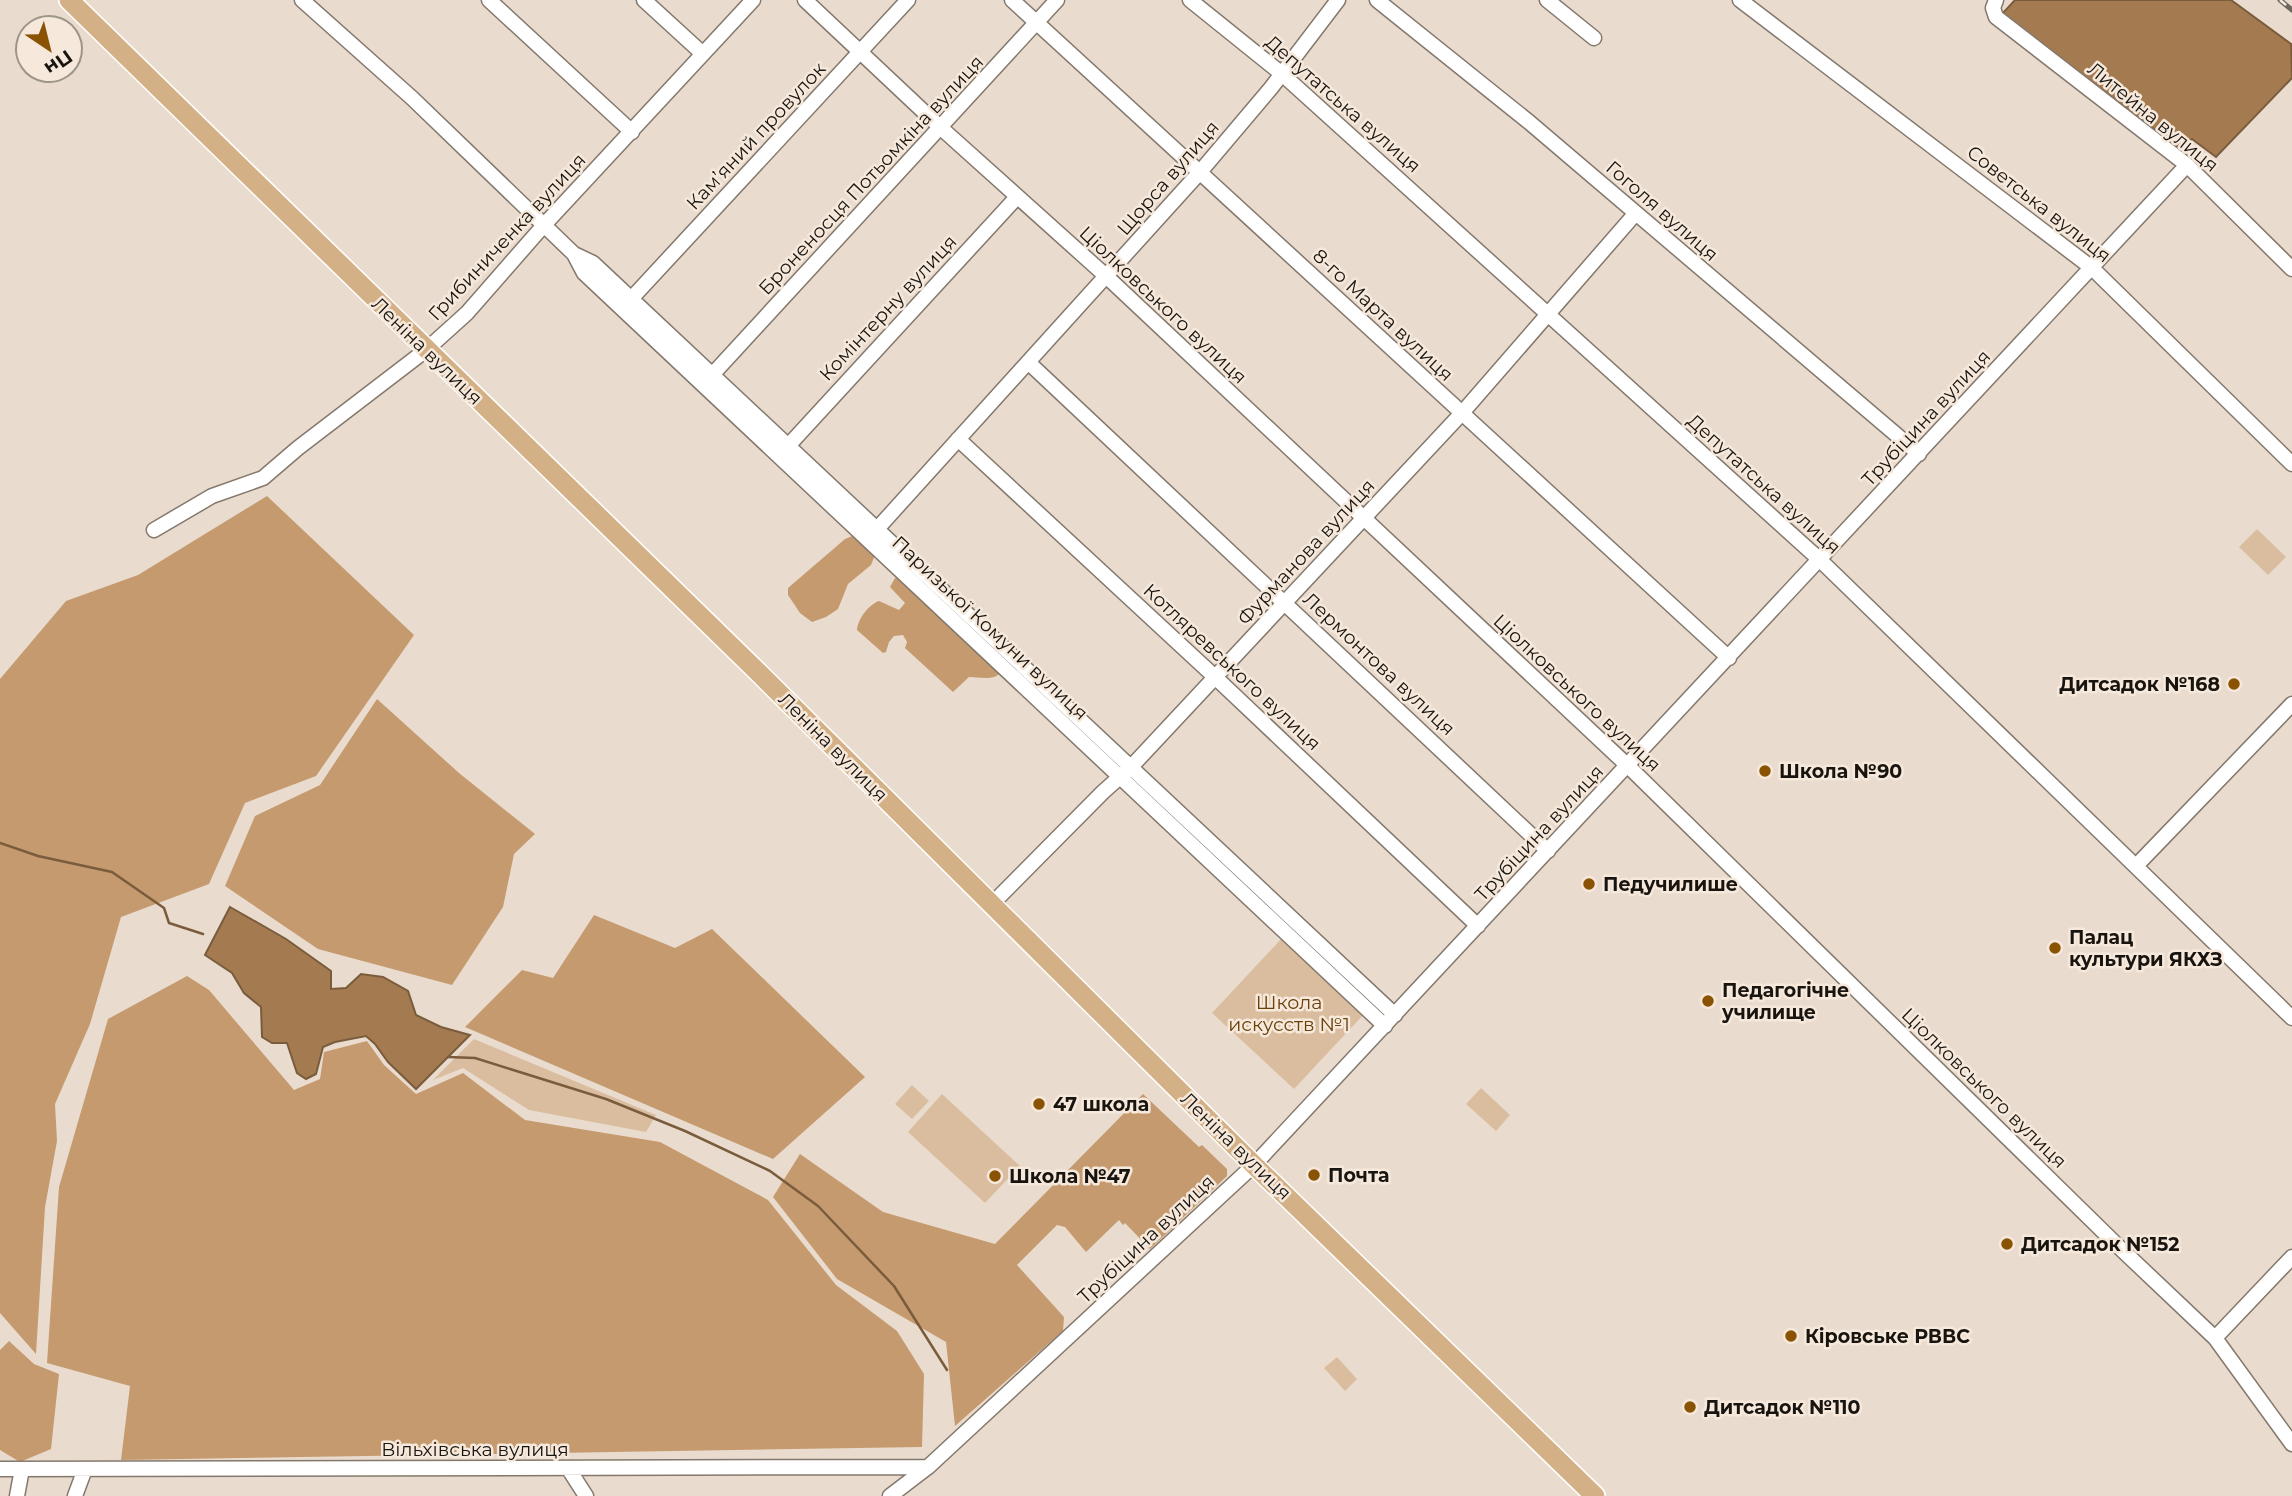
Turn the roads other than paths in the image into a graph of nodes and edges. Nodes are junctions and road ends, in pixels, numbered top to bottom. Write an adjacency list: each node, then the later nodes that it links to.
1 (69, 0): 34 (main road, Леніна вулиця)
2 (302, 0): 27 (street, Паризької Комуни вулиця)
3 (489, 0): 22 (street)
4 (644, 0): 19 (street)
5 (753, 0): 19 (street, Грибиниченка вулиця)
6 (804, 0): 18 (street, Ціолковського вулиця)
7 (908, 0): 18 (street, Кам’яний провулок)
8 (1012, 0): 16 (street, 8-го Марта вулиця)
9 (1057, 0): 16 (street, Броненосця Потьомкіна вулиця)
10 (1338, 0): 20 (street, Щорса вулиця)
11 (1377, 0): 26 (street, Гоголя вулиця)
12 (1547, 0): 17 (street)
13 (1740, 0): 29 (street, Советська вулиця)
14 (1996, 0): 23 (street, Литейна вулиця)
15 (1195, 2): 20 (street, Депутатська вулиця)
16 (1037, 23): 21 (street, Броненосця Потьомкіна вулиця); 24 (street, 8-го Марта вулиця)
17 (1594, 38)
18 (860, 52): 21 (street, Ціолковського вулиця); 32 (street, Кам’яний провулок)
19 (703, 54): 22 (street, Грибиниченка вулиця)
20 (1282, 74): 24 (street, Щорса вулиця); 33 (street, Депутатська вулиця)
21 (940, 127): 25 (street, Ціолковського вулиця); 36 (street, Броненосця Потьомкіна вулиця)
22 (632, 132): 27 (street, Грибиниченка вулиця)
23 (2187, 165): 29 (street, Трубіцина вулиця); 30 (street, Литейна вулиця)
24 (1200, 172): 31 (street, Щорса вулиця); 37 (street, 8-го Марта вулиця)
25 (1017, 197): 31 (street, Ціолковського вулиця); 39 (street, Комінтерну вулиця)
26 (1635, 214): 33 (street, Фурманова вулиця); 40 (street, Гоголя вулиця)
27 (544, 225): 28 (street, Паризької Комуни вулиця); 34 (street, Грибиниченка вулиця)
28 (575, 254): 32 (street, Паризької Комуни вулиця); 51 (street, Паризької Комуни вулиця)
29 (2092, 268): 40 (street, Трубіцина вулиця); 41 (street, Советська вулиця)
30 (2292, 268)
31 (1106, 276): 35 (street, Щорса вулиця); 42 (street, Ціолковського вулиця)
32 (631, 299): 36 (street, Паризької Комуни вулиця)
33 (1549, 314): 37 (street, Фурманова вулиця); 45 (street, Депутатська вулиця)
34 (426, 350): 44 (street, Грибиниченка вулиця); 54 (main road, Леніна вулиця)
35 (1028, 362): 38 (street, Щорса вулиця); 46 (street, Лермонтова вулиця)
36 (712, 375): 39 (street, Паризької Комуни вулиця)
37 (1462, 413): 42 (street, Фурманова вулиця); 47 (street, 8-го Марта вулиця)
38 (958, 439): 43 (street, Щорса вулиця); 48 (street, Котляревського вулиця)
39 (788, 446): 43 (street, Паризької Комуни вулиця)
40 (1919, 454): 45 (street, Трубіцина вулиця)
41 (2292, 464)
42 (1364, 520): 46 (street, Фурманова вулиця); 50 (street, Ціолковського вулиця)
43 (877, 529): 51 (street, Паризької Комуни вулиця)
44 (154, 530)
45 (1820, 560): 47 (street, Трубіцина вулиця); 53 (street, Депутатська вулиця)
46 (1285, 602): 48 (street, Фурманова вулиця); 52 (street, Лермонтова вулиця)
47 (1729, 658): 50 (street, Трубіцина вулиця)
48 (1215, 677): 51 (street, Фурманова вулиця); 55 (street, Котляревського вулиця)
49 (2292, 704): 53 (street)
50 (1628, 766): 52 (street, Трубіцина вулиця); 60 (street, Ціолковського вулиця)
51 (1126, 772): 54 (street, Фурманова вулиця); 57 (street, Паризької Комуни вулиця)
52 (1548, 851): 55 (street, Трубіцина вулиця)
53 (2136, 866): 56 (street, Депутатська вулиця)
54 (991, 905): 58 (main road, Леніна вулиця)
55 (1478, 926): 57 (street, Трубіцина вулиця)
56 (2292, 1018)
57 (1390, 1020): 58 (street, Трубіцина вулиця)
58 (1254, 1165): 63 (street, Трубіцина вулиця); 72 (main road, Леніна вулиця)
59 (2292, 1257): 60 (street)
60 (2215, 1338): 61 (street, Ціолковського вулиця)
61 (2292, 1444)
62 (0, 1460): 66 (street)
63 (928, 1467): 64 (street, Вільхівська вулиця); 71 (street, Трубіцина вулиця)
64 (568, 1468): 67 (street, Вільхівська вулиця); 70 (street)
65 (0, 1469): 66 (street, Вільхівська вулиця)
66 (22, 1469): 67 (street, Вільхівська вулиця); 68 (street)
67 (85, 1469): 69 (street)
68 (17, 1496)
69 (75, 1496)
70 (586, 1496)
71 (892, 1496)
72 (1595, 1496)

